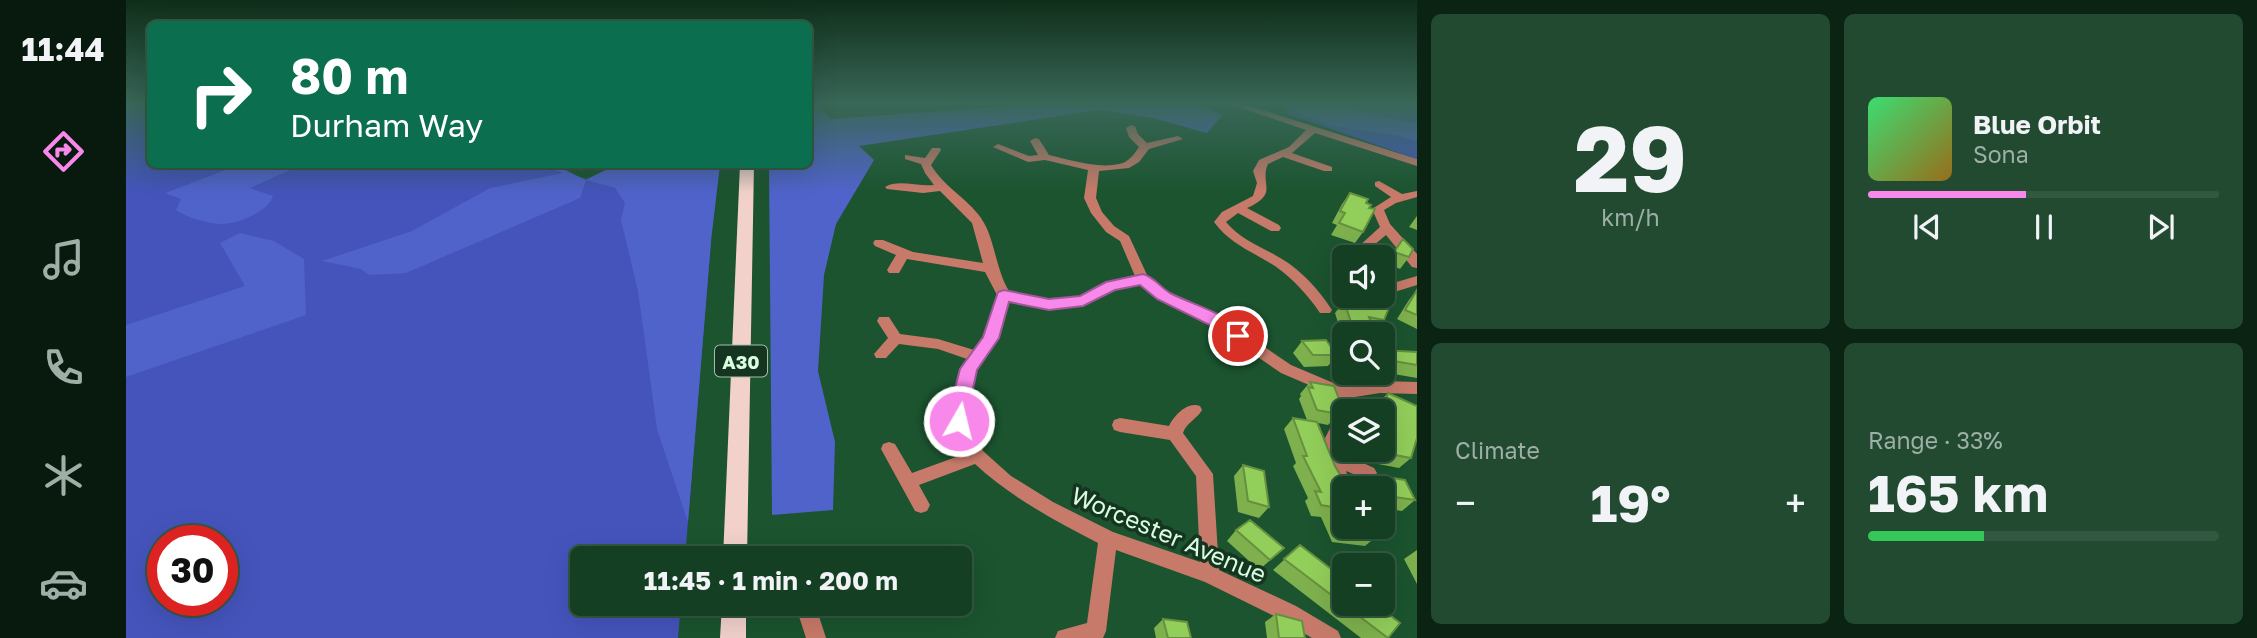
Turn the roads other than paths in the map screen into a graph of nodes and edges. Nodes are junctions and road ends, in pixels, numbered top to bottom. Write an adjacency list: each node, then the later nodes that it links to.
1 (1132, 133): 7 (street)
2 (1309, 133): 8 (street)
3 (1321, 133): 11 (street)
4 (1178, 139): 7 (street)
5 (1035, 141): 9 (street)
6 (998, 147): 9 (street)
7 (1145, 147): 13 (street)
8 (1280, 153): 14 (street); 20 (street)
9 (1045, 157): 13 (street)
10 (909, 158): 17 (street)
11 (1417, 163)
12 (747, 168): 51 (main road, A30)
13 (1094, 168): 29 (street)
14 (1328, 169)
15 (1379, 184): 19 (street)
16 (891, 187): 17 (street)
17 (941, 187): 27 (street)
18 (1417, 194): 19 (street)
19 (1399, 197): 22 (street)
20 (1238, 208): 21 (street); 33 (street)
21 (1275, 228)
22 (1386, 229): 24 (street); 26 (street)
23 (879, 243): 25 (street)
24 (1366, 245)
25 (903, 254): 27 (street); 28 (street)
26 (1417, 264)
27 (990, 268): 32 (street)
28 (894, 270)
29 (1143, 279): 32 (street); 39 (street)
30 (1417, 279): 31 (street)
31 (1395, 287)
32 (1004, 295): 37 (street, Worcester Avenue)
33 (1325, 310)
34 (884, 321): 35 (street)
35 (896, 339): 36 (street); 37 (street)
36 (881, 354)
37 (977, 357): 45 (street, Worcester Avenue)
38 (1417, 388): 39 (street)
39 (1342, 393): 40 (street)
40 (1343, 399)
41 (1194, 410): 43 (street)
42 (1120, 425): 43 (street)
43 (1175, 434): 52 (street)
44 (889, 449): 48 (street)
45 (977, 456): 48 (street); 50 (street, Worcester Avenue)
46 (1344, 462): 47 (street)
47 (1368, 473)
48 (908, 482): 49 (street)
49 (921, 505)
50 (1108, 539): 52 (street, Worcester Avenue); 55 (street)
51 (735, 546)
52 (1210, 575): 59 (street, Worcester Avenue)
53 (734, 616): 56 (main road)
54 (809, 616): 57 (street)
55 (1100, 635): 58 (street)
56 (733, 638)
57 (816, 638)
58 (1065, 638)
59 (1331, 638)

